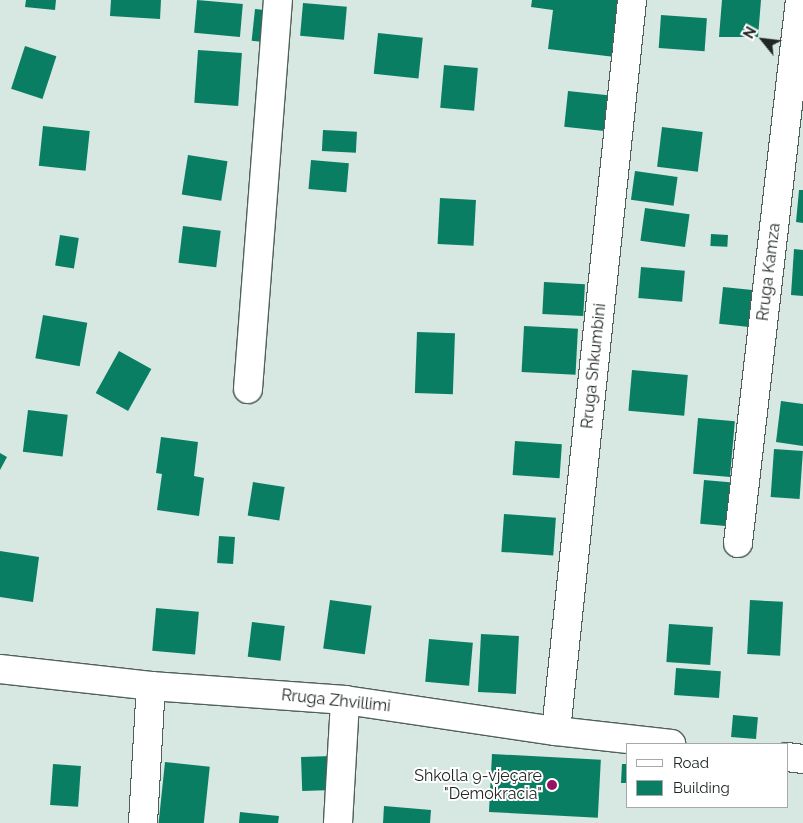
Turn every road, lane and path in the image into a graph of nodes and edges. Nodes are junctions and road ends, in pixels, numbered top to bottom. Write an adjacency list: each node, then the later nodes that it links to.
1 (278, 0): 4 (street)
2 (632, 0): 9 (street, Rruga Shkumbini)
3 (800, 0): 5 (street, Rruga Kamza)
4 (248, 389)
5 (738, 543)
6 (0, 669): 7 (street, Rruga Zhvillimi)
7 (151, 686): 8 (street, Rruga Zhvillimi); 13 (street)
8 (345, 700): 9 (street, Rruga Zhvillimi); 14 (street)
9 (556, 732): 10 (street, Rruga Zhvillimi)
10 (661, 743)
11 (788, 757): 12 (street)
12 (803, 759)
13 (143, 823)
14 (338, 823)

